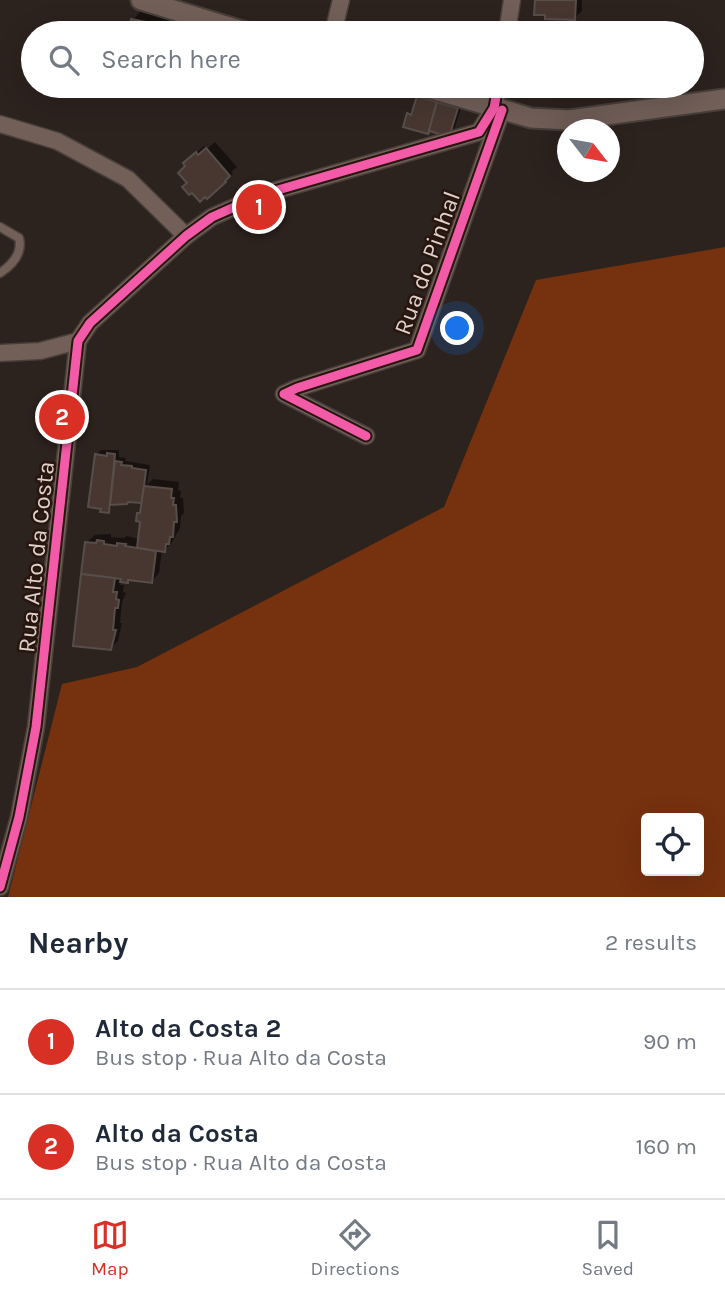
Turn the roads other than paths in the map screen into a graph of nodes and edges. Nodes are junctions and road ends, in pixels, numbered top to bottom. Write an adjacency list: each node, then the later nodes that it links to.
1 (141, 0): 4 (street)
2 (341, 0): 5 (street)
3 (512, 0): 6 (street)
4 (210, 21)
5 (336, 21)
6 (508, 21)
7 (462, 98): 10 (street)
8 (498, 98): 10 (street)
9 (725, 99): 10 (street)
10 (498, 109): 13 (street); 17 (street, Rua do Pinhal)
11 (0, 124): 13 (street)
12 (0, 227): 14 (lane)
13 (187, 236): 15 (street)
14 (0, 273)
15 (78, 341): 16 (street); 18 (street, Rua Alto da Costa)
16 (0, 354)
17 (366, 436)
18 (0, 887)

